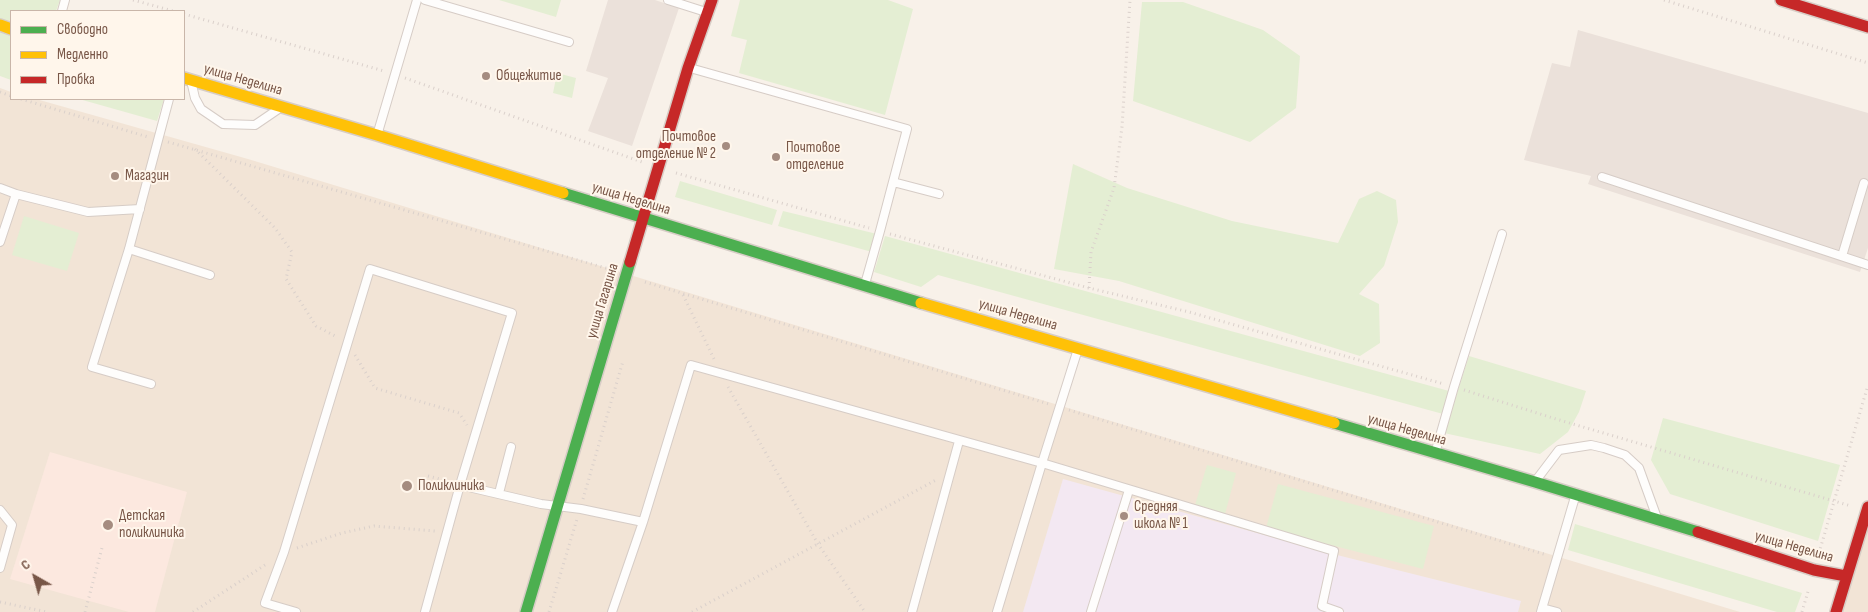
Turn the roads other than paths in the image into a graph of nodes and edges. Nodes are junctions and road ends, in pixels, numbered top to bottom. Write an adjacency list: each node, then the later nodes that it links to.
1 (417, 0): 13 (lane)
2 (425, 0): 8 (lane)
3 (668, 0): 6 (lane)
4 (712, 0): 6 (street, улица Гагарина)
5 (1781, 0): 7 (street)
6 (708, 13): 9 (street, улица Гагарина)
7 (1868, 27)
8 (569, 42)
9 (688, 68): 15 (lane); 21 (street, улица Гагарина)
10 (188, 79): 12 (street, улица Неделина); 12 (lane)
11 (170, 100): 20 (lane)
12 (282, 107): 13 (street, улица Неделина)
13 (378, 135): 21 (street, улица Неделина)
14 (1602, 177): 25 (lane)
15 (893, 182): 19 (lane); 28 (lane)
16 (1864, 183): 25 (lane)
17 (0, 188): 18 (lane)
18 (16, 194): 20 (lane); 23 (lane)
19 (939, 194)
20 (140, 209): 24 (lane)
21 (643, 219): 28 (street, улица Неделина); 40 (street, улица Гагарина)
22 (1502, 234): 33 (lane)
23 (0, 242)
24 (129, 249): 27 (lane); 30 (lane)
25 (1842, 256): 26 (lane)
26 (1868, 265)
27 (210, 275)
28 (864, 286): 29 (street, улица Неделина)
29 (1078, 348): 33 (street, улица Неделина); 34 (lane)
30 (150, 384)
31 (959, 441): 34 (lane); 44 (lane); 52 (lane)
32 (511, 447): 38 (lane)
33 (1435, 454): 35 (street, улица Неделина)
34 (1042, 463): 37 (lane); 53 (lane)
35 (1535, 482): 39 (street, улица Неделина); 43 (lane)
36 (460, 485): 38 (lane); 48 (lane); 49 (lane)
37 (1129, 490): 54 (lane); 55 (lane)
38 (499, 493): 40 (lane)
39 (1576, 495): 43 (street, улица Неделина); 47 (lane)
40 (558, 505): 44 (lane); 50 (street, улица Гагарина)
41 (1867, 509): 46 (street)
42 (0, 510): 45 (lane)
43 (1657, 519): 46 (street, улица Неделина)
44 (643, 522): 51 (lane)
45 (0, 568)
46 (1846, 576): 57 (street)
47 (1542, 610): 56 (lane)
48 (296, 612)
49 (425, 612)
50 (526, 612)
51 (612, 612)
52 (912, 612)
53 (997, 612)
54 (1091, 612)
55 (1339, 612)
56 (1556, 612)
57 (1836, 612)

